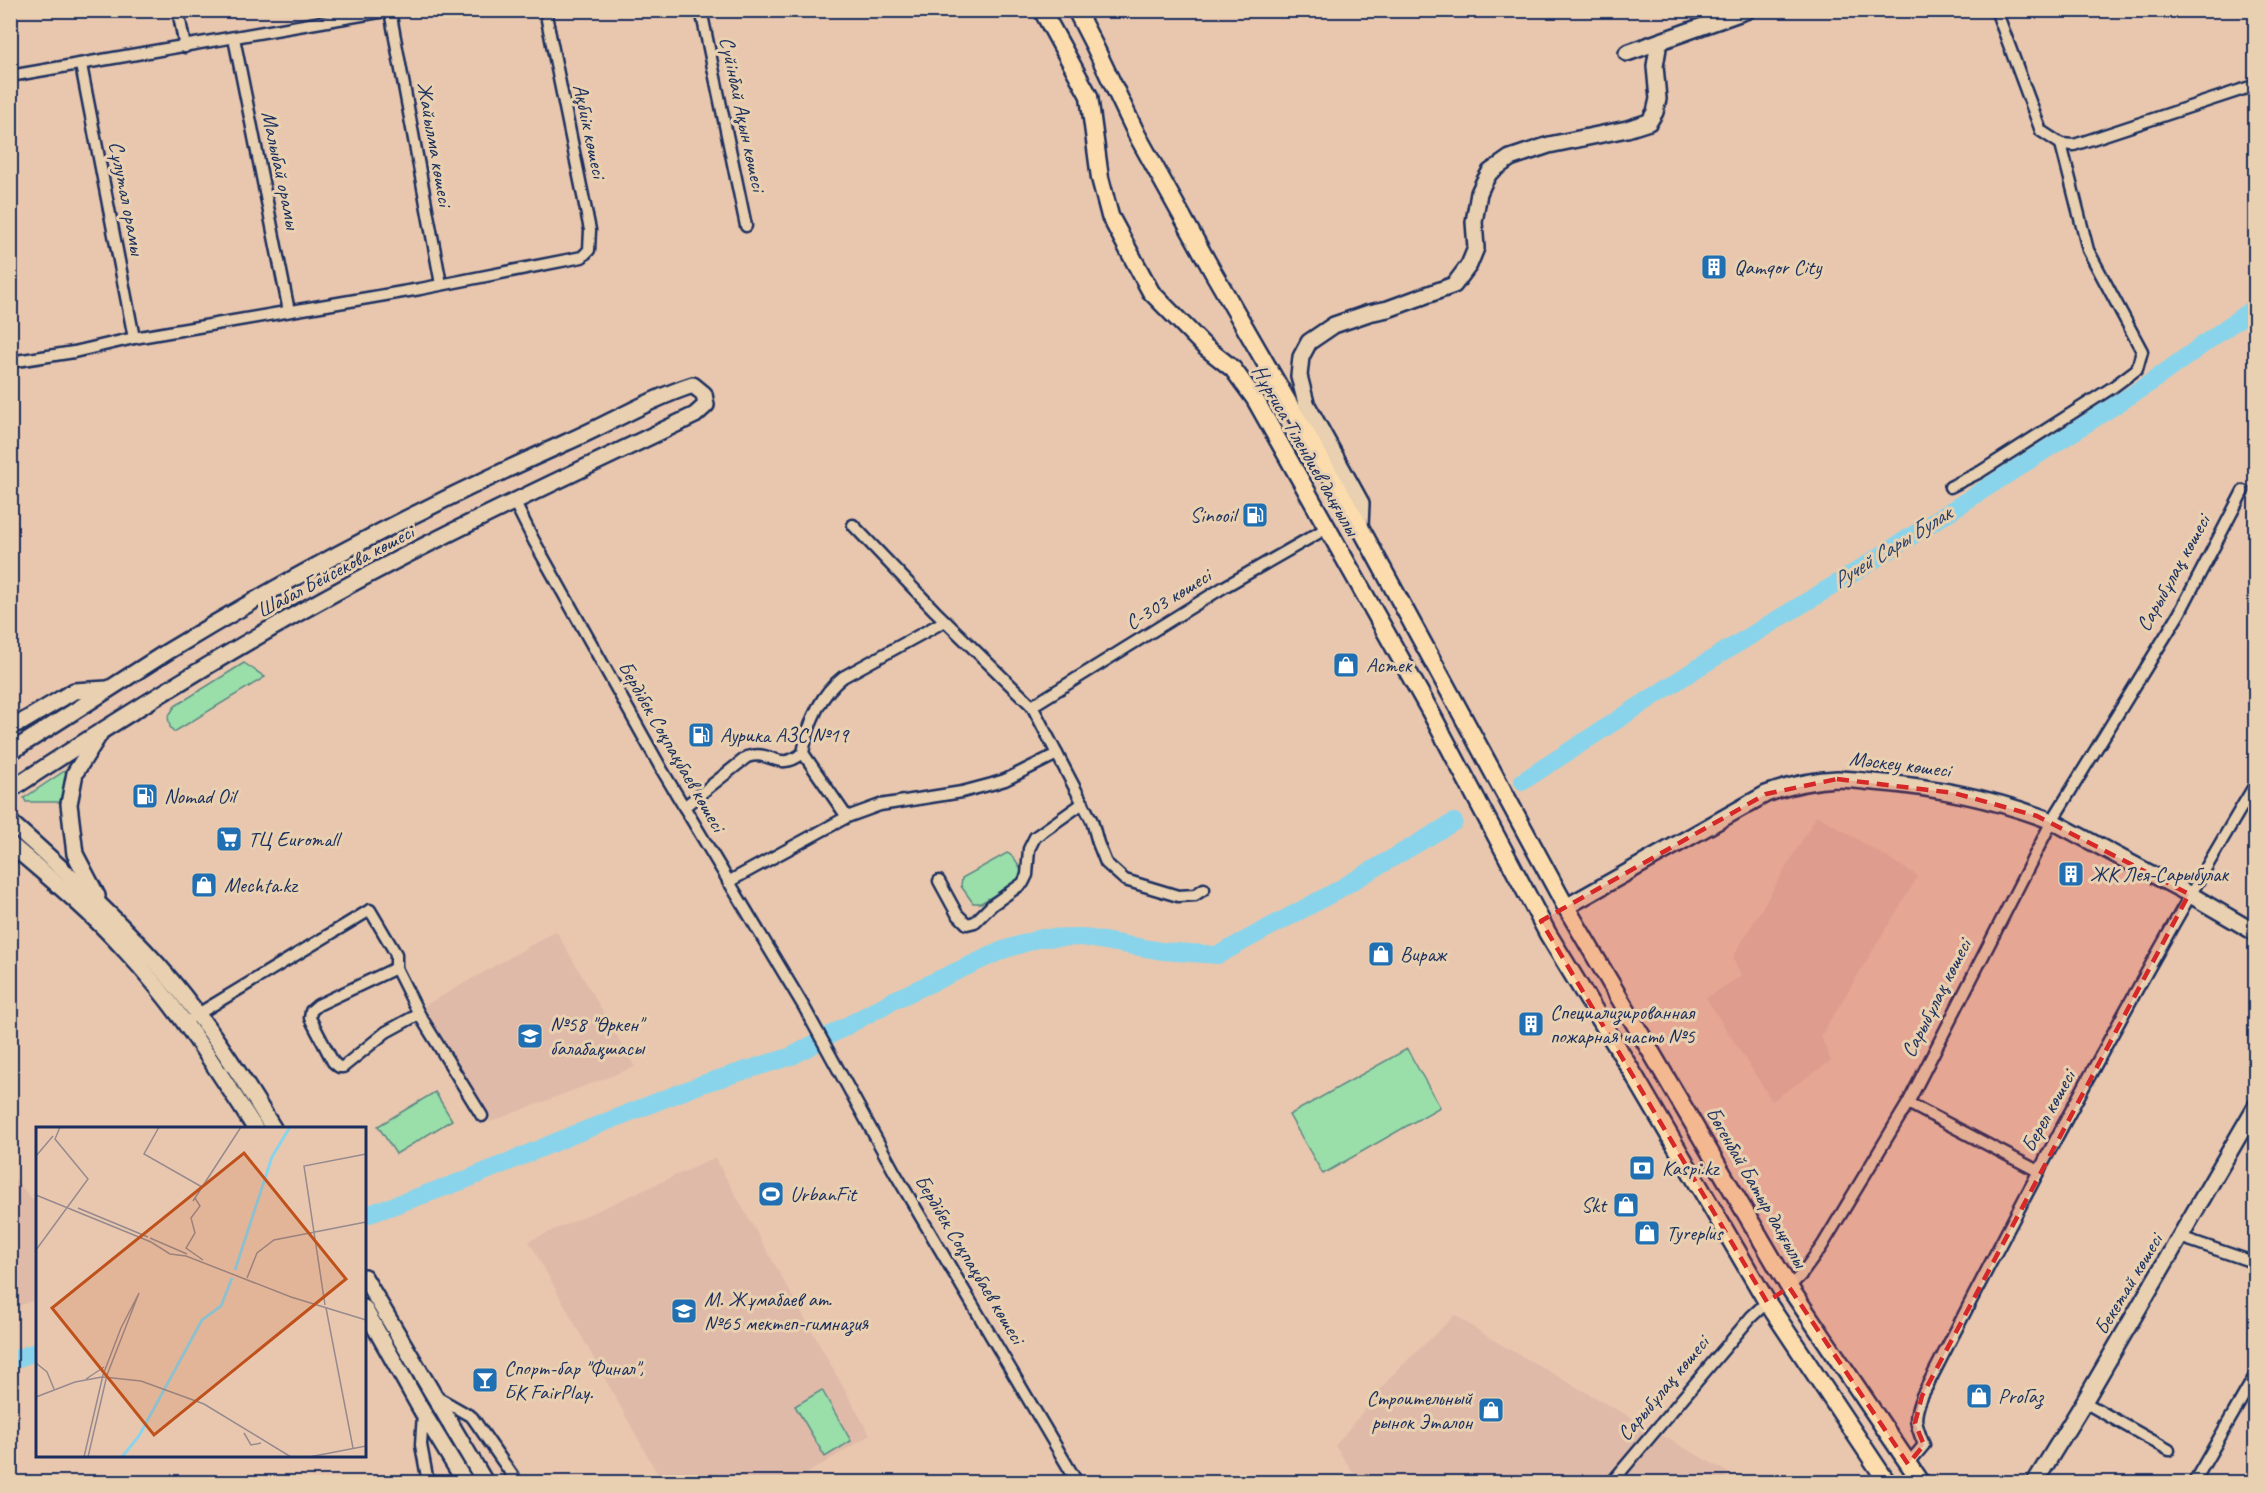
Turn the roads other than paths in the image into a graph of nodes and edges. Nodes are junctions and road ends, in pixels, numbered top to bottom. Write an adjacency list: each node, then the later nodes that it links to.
1 (178, 10): 14 (street)
2 (545, 10): 23 (street, Ақбиік көшесі)
3 (701, 10): 22 (street, Сүйінбай Ақын көшесі)
4 (1042, 10): 20 (main road, Нұрғиса Тілендиев даңғылы)
5 (1076, 10): 13 (main road, Нұрғиса Тілендиев даңғылы)
6 (1087, 10): 13 (main road)
7 (1748, 10): 12 (main road)
8 (1996, 10): 21 (street)
9 (391, 11): 10 (street); 23 (street, Жайылма көшесі)
10 (349, 15): 11 (street)
11 (234, 38): 14 (street); 24 (street, Малыбай орамы)
12 (1659, 42): 15 (main road); 31 (main road)
13 (1095, 45): 18 (main road, Нұрғиса Тілендиев даңғылы)
14 (185, 46): 16 (street)
15 (1627, 52)
16 (81, 65): 17 (street); 25 (street, Сұлутал орамы)
17 (10, 76)
18 (1113, 84): 20 (main road); 31 (main road, Нұрғиса Тілендиев даңғылы)
19 (2256, 85): 21 (street)
20 (1089, 96): 32 (main road, Нұрғиса Тілендиев даңғылы)
21 (2057, 142): 27 (street)
22 (746, 226)
23 (441, 284): 24 (street)
24 (290, 310): 25 (street)
25 (134, 338): 26 (street)
26 (10, 362)
27 (1950, 487)
28 (2243, 491): 48 (street, Сарыбұлақ көшесі)
29 (514, 501): 34 (main road, Шабал Бейсекова көшесі); 39 (main road, Шабал Бейсекова көшесі); 46 (street, Бердібек Соқпақбаев көшесі)
30 (853, 525): 33 (street)
31 (1360, 527): 35 (main road, Нұрғиса Тілендиев даңғылы)
32 (1327, 528): 36 (street, С-303 көшесі); 37 (main road, Нұрғиса Тілендиев даңғылы)
33 (945, 621): 36 (street); 41 (street)
34 (110, 689): 38 (main road); 40 (main road, Шабал Бейсекова көшесі)
35 (1454, 699): 37 (main road); 57 (main road, Нұрғиса Тілендиев даңғылы)
36 (1032, 706): 42 (street)
37 (1430, 711): 59 (main road, Нұрғиса Тілендиев даңғылы)
38 (10, 726)
39 (103, 729): 44 (main road, Шабал Бейсекова көшесі); 58 (main road)
40 (10, 752)
41 (803, 753): 46 (street); 47 (street)
42 (1057, 754): 45 (street); 47 (street)
43 (2256, 783): 56 (street, Берел көшесі)
44 (10, 790)
45 (1083, 803): 53 (street); 55 (street)
46 (684, 807): 54 (street, Бердібек Соқпақбаев көшесі)
47 (847, 817): 54 (street)
48 (2052, 821): 56 (main road, Мәскеу көшесі); 57 (main road, Мәскеу көшесі); 64 (street, Сарыбұлақ көшесі)
49 (10, 822): 58 (main road)
50 (10, 844): 52 (main road)
51 (10, 860): 52 (main road)
52 (52, 880): 63 (main road)
53 (939, 880)
54 (728, 882): 87 (street, Бердібек Соқпақбаев көшесі)
55 (1204, 890)
56 (2189, 894): 60 (main road, Мәскеу көшесі); 69 (street, Берел көшесі)
57 (1566, 907): 59 (main road, Мәскеу көшесі); 73 (main road, Бөгенбай Батыр даңғылы)
58 (105, 911): 63 (main road)
59 (1541, 921): 74 (main road)
60 (2256, 933)
61 (396, 968): 62 (street); 62 (street); 63 (street)
62 (419, 1014): 66 (street)
63 (192, 1019): 67 (main road); 68 (main road)
64 (1908, 1104): 69 (street); 73 (street, Сарыбұлақ көшесі)
65 (2256, 1106): 70 (main road, Бекетай көшесі)
66 (482, 1116)
67 (254, 1127)
68 (272, 1127)
69 (2038, 1171): 81 (street, Берел көшесі)
70 (2180, 1238): 71 (street); 78 (main road, Бекетай көшесі)
71 (2256, 1263)
72 (366, 1280): 77 (main road)
73 (1789, 1287): 74 (main road, Сарыбұлақ көшесі); 81 (main road, Бөгенбай Батыр даңғылы)
74 (1767, 1302): 82 (main road); 88 (street, Сарыбұлақ көшесі)
75 (366, 1312): 79 (main road)
76 (2256, 1374): 91 (street)
77 (434, 1395): 85 (main road); 86 (street)
78 (2084, 1402): 80 (street); 90 (main road, Бекетай көшесі)
79 (423, 1413): 83 (street); 84 (main road)
80 (2169, 1450)
81 (1908, 1464): 89 (main road, Бөгенбай Батыр даңғылы)
82 (1884, 1480)
83 (428, 1482)
84 (465, 1482)
85 (485, 1482)
86 (517, 1482)
87 (1077, 1482)
88 (1612, 1482)
89 (1921, 1482)
90 (2035, 1482)
91 (2194, 1482)

